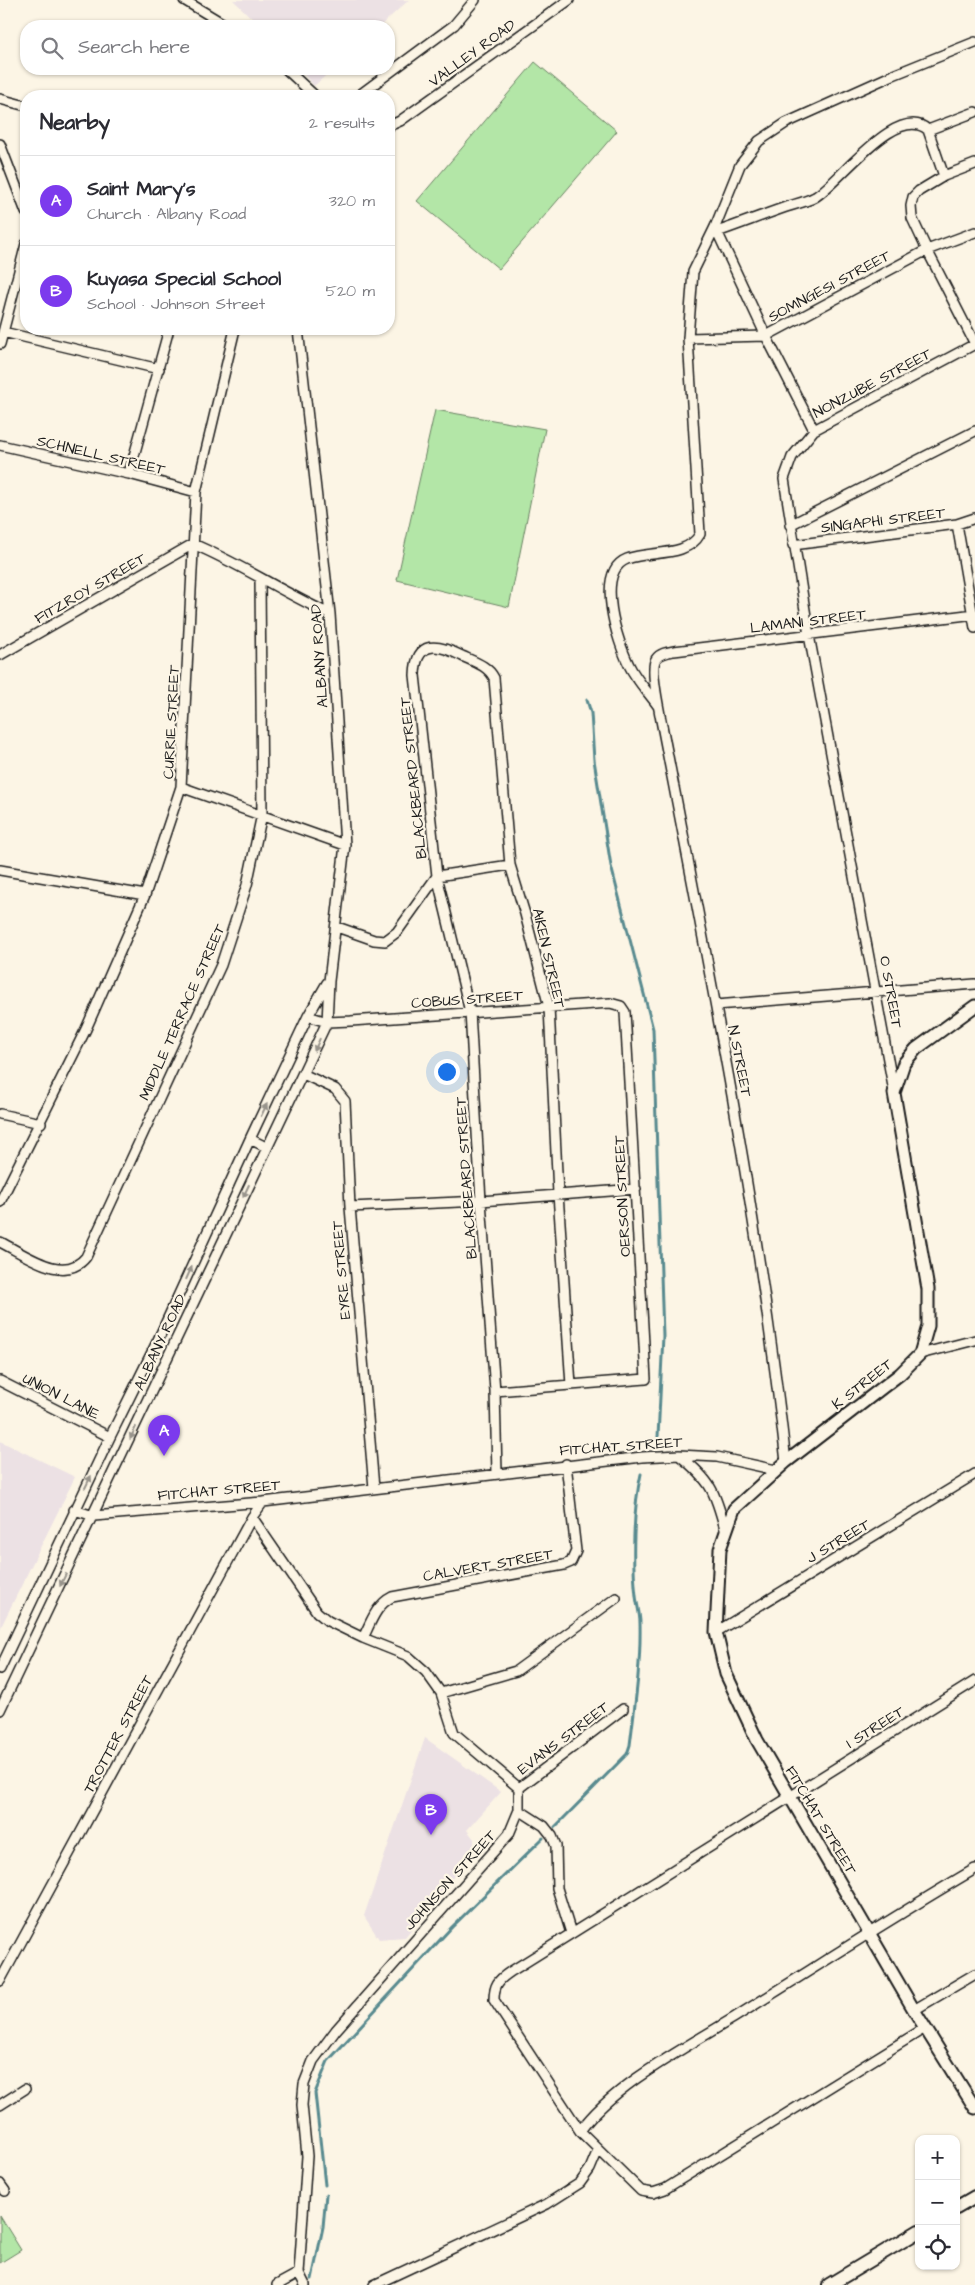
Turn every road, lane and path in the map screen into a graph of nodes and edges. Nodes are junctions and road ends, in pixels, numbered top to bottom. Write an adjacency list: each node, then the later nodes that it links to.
1 (184, 0): 4 (street)
2 (474, 0): 6 (street)
3 (569, 0): 14 (street, VALLEY ROAD)
4 (217, 20)
5 (975, 42): 20 (street)
6 (395, 69)
7 (293, 75): 9 (street)
8 (386, 75): 10 (street)
9 (309, 90)
10 (366, 90)
11 (0, 99): 12 (street)
12 (20, 104)
13 (975, 112): 15 (street)
14 (395, 123)
15 (928, 130): 18 (street); 20 (street)
16 (0, 144): 19 (street)
17 (975, 164): 18 (street)
18 (944, 176): 22 (street)
19 (20, 196)
20 (716, 229): 28 (street); 29 (street)
21 (975, 232): 22 (street, SOMNGESI STREET)
22 (927, 250): 28 (street, SOMNGESI STREET); 30 (street)
23 (20, 266): 24 (street)
24 (2, 334): 31 (street)
25 (168, 335): 31 (street)
26 (234, 335): 36 (street, CURRIE STREET)
27 (299, 335): 43 (street, ALBANY ROAD)
28 (766, 336): 29 (street); 32 (street, SOMNGESI STREET)
29 (688, 338): 50 (street)
30 (975, 344): 32 (street, NONZUBE STREET)
31 (159, 369): 35 (street)
32 (814, 430): 39 (street, NONZUBE STREET)
33 (975, 431): 39 (street)
34 (0, 445): 35 (street, SCHNELL STREET)
35 (129, 474): 36 (street, SCHNELL STREET)
36 (196, 492): 40 (street, CURRIE STREET)
37 (975, 518): 38 (street, SINGAPHI STREET)
38 (957, 524): 41 (street, SINGAPHI STREET); 44 (street)
39 (790, 525): 41 (street, NONZUBE STREET)
40 (193, 544): 42 (street); 48 (street, FITZROY STREET); 51 (street, CURRIE STREET)
41 (793, 545): 46 (street, NONZUBE STREET)
42 (260, 579): 43 (street); 52 (street, MIDDLE TERRACE STREET)
43 (330, 614): 53 (street, ALBANY ROAD)
44 (974, 615): 45 (street); 46 (street, LAMANI STREET)
45 (975, 628)
46 (809, 635): 49 (street, LAMANI STREET); 61 (street, O STREET)
47 (426, 649): 54 (street, AIKEN STREET); 56 (street, BLACKBEARD STREET)
48 (0, 656)
49 (654, 667): 50 (street, N STREET)
50 (659, 707): 62 (street, N STREET)
51 (181, 787): 52 (street); 57 (street, CURRIE STREET)
52 (262, 814): 53 (street); 80 (street, MIDDLE TERRACE STREET)
53 (345, 845): 58 (street, ALBANY ROAD)
54 (510, 865): 56 (street); 64 (street, AIKEN STREET)
55 (0, 870): 57 (street)
56 (437, 876): 58 (street); 65 (street, BLACKBEARD STREET)
57 (145, 895): 72 (street, CURRIE STREET)
58 (337, 927): 59 (street, ALBANY ROAD)
59 (329, 981): 67 (street, ALBANY ROAD); 68 (street, ALBANY ROAD)
60 (975, 984): 61 (street)
61 (876, 991): 62 (street); 70 (street, O STREET)
62 (716, 1004): 90 (street, N STREET)
63 (975, 1006): 70 (street)
64 (548, 1007): 65 (street, COBUS STREET); 66 (street, COBUS STREET); 76 (street, AIKEN STREET)
65 (470, 1012): 68 (street, COBUS STREET); 77 (street, BLACKBEARD STREET)
66 (625, 1012): 75 (street, OERSON STREET)
67 (308, 1016): 68 (street, COBUS STREET); 73 (street, ALBANY ROAD, one-way to 67)
68 (327, 1022): 69 (street, ALBANY ROAD, one-way to 69)
69 (303, 1074): 74 (street, ALBANY ROAD); 79 (street, EYRE STREET)
70 (894, 1093): 84 (street, O STREET)
71 (0, 1114): 72 (street)
72 (41, 1123): 78 (street, CURRIE STREET)
73 (250, 1139): 74 (street); 82 (street, ALBANY ROAD, one-way to 73)
74 (266, 1147): 83 (street, ALBANY ROAD, one-way to 83)
75 (636, 1189): 76 (street); 86 (street, OERSON STREET)
76 (558, 1194): 77 (street); 86 (street, AIKEN STREET)
77 (481, 1201): 79 (street); 87 (street, BLACKBEARD STREET)
78 (0, 1202)
79 (350, 1207): 95 (street, EYRE STREET)
80 (0, 1242)
81 (975, 1340): 84 (street)
82 (158, 1342): 83 (street); 88 (street, ALBANY ROAD)
83 (172, 1348): 98 (street, ALBANY ROAD, one-way to 98)
84 (920, 1354): 90 (street, K STREET)
85 (0, 1381): 88 (street, UNION LANE)
86 (571, 1385): 87 (street)
87 (495, 1391): 93 (street, BLACKBEARD STREET)
88 (110, 1437): 97 (street, ALBANY ROAD, one-way to 88)
89 (679, 1455): 91 (street, FITCHAT STREET); 92 (street, FITCHAT STREET); 100 (street)
90 (786, 1462): 92 (street, K STREET)
91 (566, 1464): 93 (street, FITCHAT STREET); 105 (street, CALVERT STREET)
92 (776, 1470): 100 (street, FITCHAT STREET)
93 (497, 1474): 95 (street, FITCHAT STREET)
94 (975, 1474): 104 (street, J STREET)
95 (374, 1488): 96 (street, FITCHAT STREET)
96 (263, 1502): 98 (street, FITCHAT STREET); 99 (street, TROTTER STREET)
97 (74, 1510): 98 (street, FITCHAT STREET); 102 (street, ALBANY ROAD)
98 (94, 1516): 103 (street, ALBANY ROAD, one-way to 103)
99 (252, 1517): 105 (street); 118 (street, TROTTER STREET)
100 (725, 1529): 104 (street, FITCHAT STREET)
101 (616, 1598): 108 (street)
102 (26, 1613): 103 (street); 106 (street, ALBANY ROAD)
103 (44, 1620): 110 (street, ALBANY ROAD)
104 (716, 1632): 112 (street, FITCHAT STREET)
105 (363, 1638): 108 (street)
106 (0, 1669)
107 (975, 1681): 112 (street, I STREET)
108 (441, 1693): 111 (street)
109 (623, 1709): 111 (street, EVANS STREET)
110 (0, 1710)
111 (519, 1788): 113 (street, JOHNSON STREET)
112 (790, 1797): 115 (street, FITCHAT STREET); 116 (street, I STREET)
113 (519, 1810): 116 (street); 129 (street, JOHNSON STREET)
114 (975, 1868): 115 (street)
115 (870, 1931): 119 (street, FITCHAT STREET); 124 (street)
116 (571, 1933): 124 (street, I STREET)
117 (975, 1974): 119 (street)
118 (0, 1981)
119 (914, 2010): 120 (street, FITCHAT STREET)
120 (925, 2028): 123 (street, FITCHAT STREET); 125 (street, I STREET)
121 (25, 2089): 122 (street)
122 (0, 2105)
123 (975, 2108)
124 (580, 2131): 125 (street, I STREET)
125 (598, 2150): 132 (street)
126 (975, 2197): 127 (main road)
127 (960, 2206)
128 (915, 2233): 133 (main road)
129 (298, 2273): 130 (street); 131 (street)
130 (277, 2285)
131 (305, 2285)
132 (374, 2285)
133 (830, 2285)

